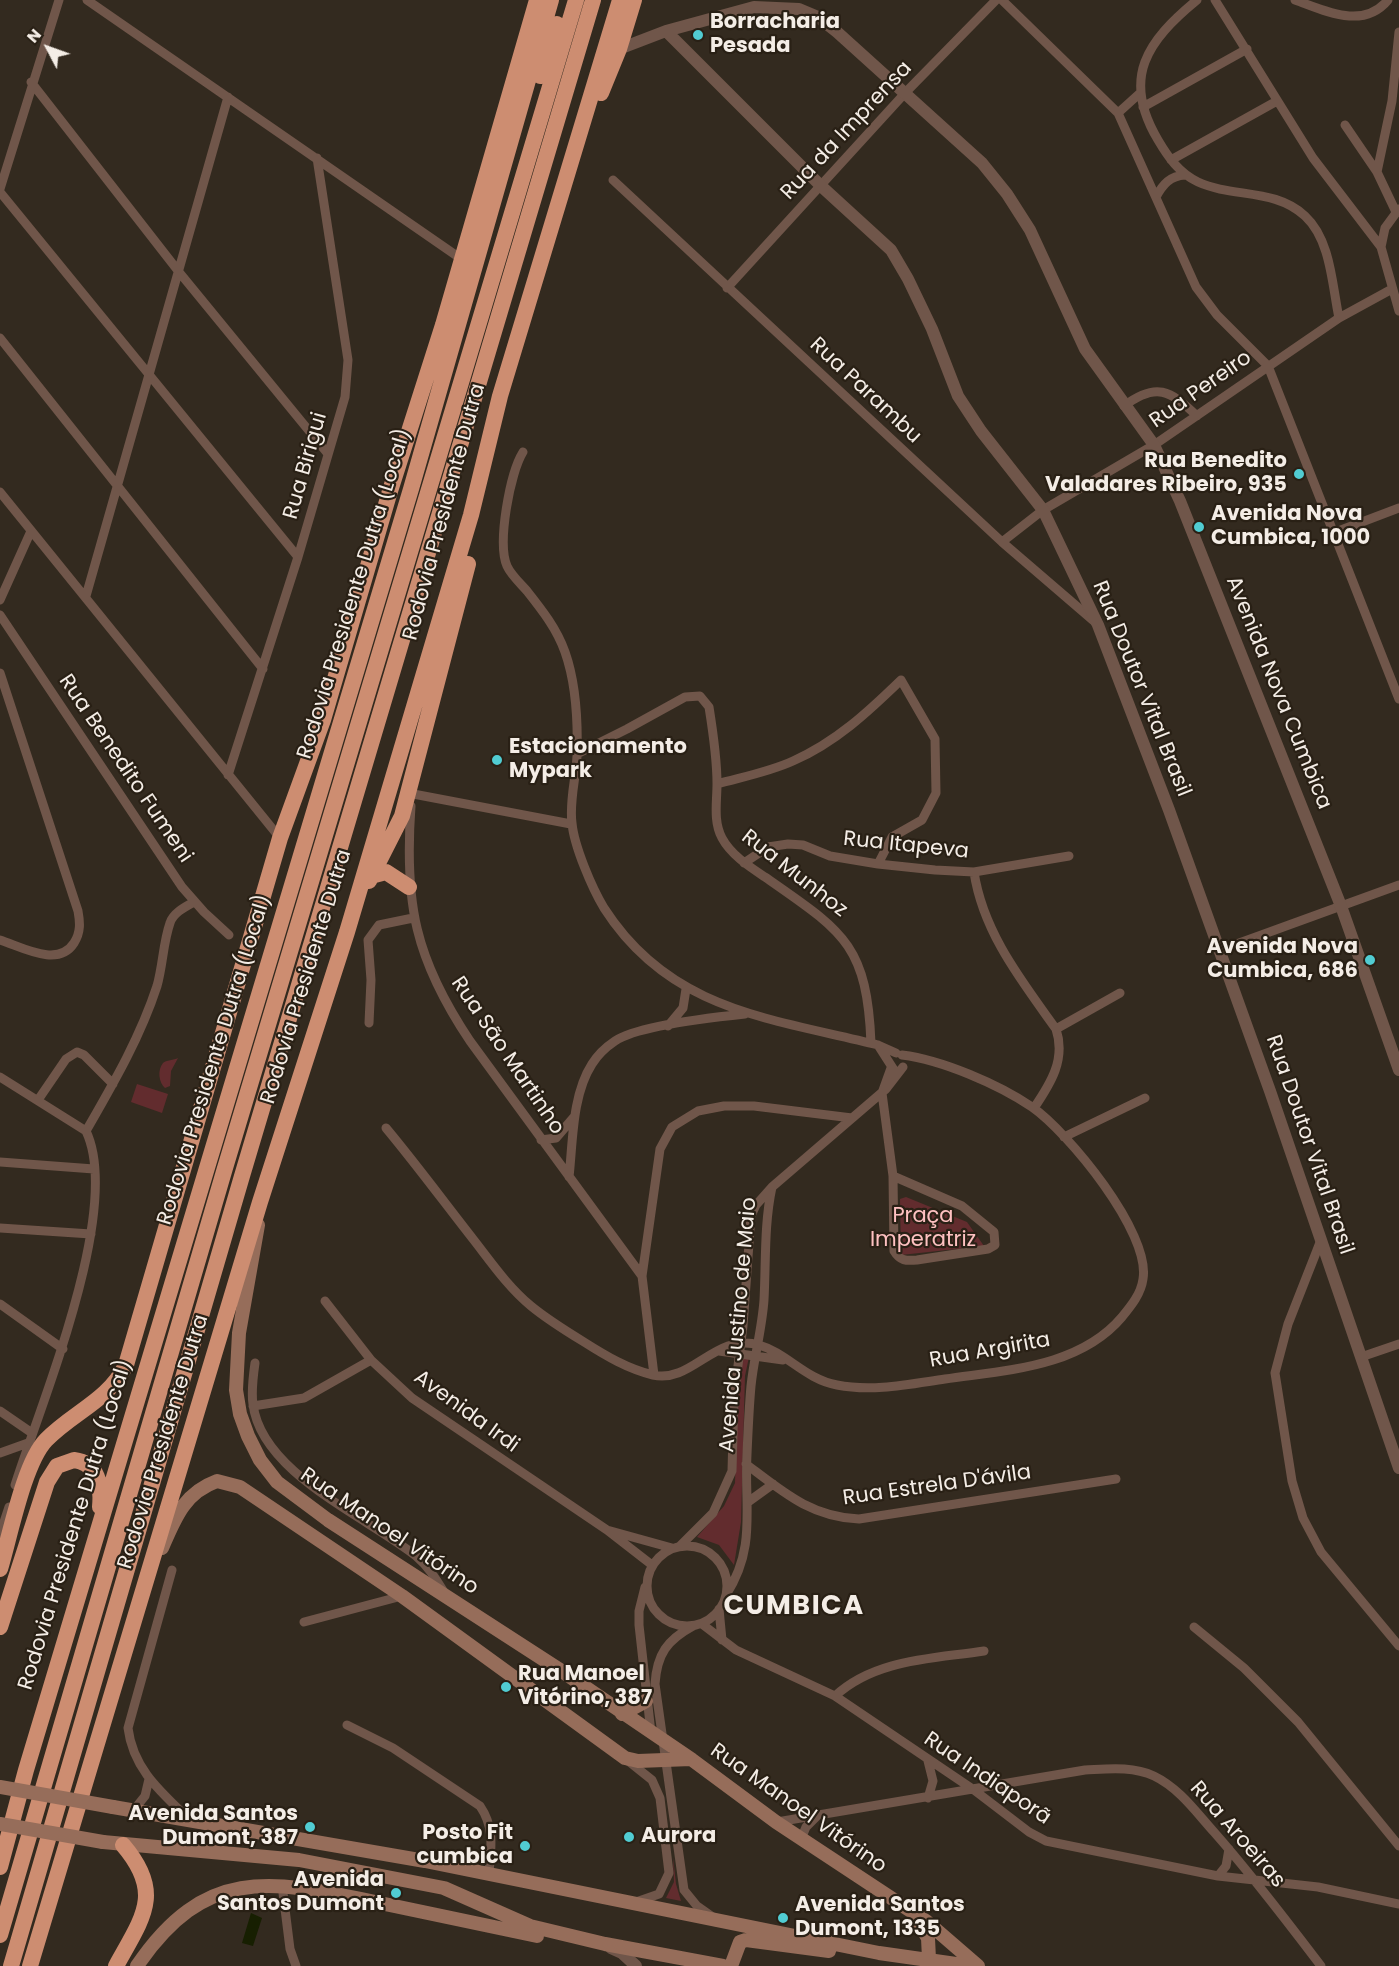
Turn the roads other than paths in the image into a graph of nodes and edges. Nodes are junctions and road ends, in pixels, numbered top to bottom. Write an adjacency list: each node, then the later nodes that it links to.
1 (59, 0): 22 (street)
2 (87, 0): 25 (street)
3 (537, 0): 78 (highway)
4 (551, 0): 42 (highway)
5 (565, 0): 42 (highway)
6 (576, 0): 205 (highway, Rodovia Presidente Dutra)
7 (593, 0): 211 (highway, Rodovia Presidente Dutra)
8 (620, 0): 32 (highway, Rodovia Presidente Dutra)
9 (634, 0): 16 (highway)
10 (996, 0): 23 (street, Rua da Imprensa)
11 (1002, 0): 28 (street)
12 (1197, 0): 24 (street)
13 (1215, 0): 21 (street)
14 (1296, 0): 15 (street)
15 (1388, 0)
16 (626, 27): 19 (street); 20 (highway)
17 (666, 31): 19 (street); 23 (street, Avenida Nova Cumbica); 36 (street, Rua Doutor Vital Brasil)
18 (1399, 32): 33 (street)
19 (645, 38): 20 (street)
20 (620, 49): 32 (highway)
21 (1247, 49): 26 (street); 27 (street)
22 (31, 82): 37 (street); 43 (street)
23 (906, 92): 36 (street, Rua da Imprensa); 52 (street, Avenida Nova Cumbica)
24 (1139, 94): 27 (street); 28 (street)
25 (228, 97): 30 (street); 43 (street)
26 (1276, 101): 31 (street); 40 (street)
27 (1143, 107): 31 (street)
28 (1118, 113): 38 (street)
29 (1346, 125): 33 (street)
30 (316, 158): 41 (street); 56 (street, Rua Birigui)
31 (1171, 160): 34 (street)
32 (570, 161): 51 (highway, Rodovia Presidente Dutra)
33 (1377, 172): 39 (street)
34 (1185, 175): 38 (street); 47 (street)
35 (613, 180): 44 (street, Rua Parambu)
36 (821, 186): 44 (street, Rua da Imprensa); 60 (street, Rua Doutor Vital Brasil)
37 (0, 190): 50 (street)
38 (1156, 197): 49 (street)
39 (1398, 211): 40 (street)
40 (1381, 248): 45 (street)
41 (457, 256)
42 (473, 266): 77 (highway, Rodovia Presidente Dutra (Local))
43 (179, 272): 50 (street); 56 (street)
44 (727, 288): 63 (street, Rua Parambu)
45 (1392, 289): 46 (street); 47 (street, Rua Pereiro)
46 (1399, 311)
47 (1339, 318): 49 (street, Rua Pereiro)
48 (0, 338): 57 (street)
49 (1268, 366): 53 (street, Rua Pereiro); 62 (street)
50 (150, 377): 57 (street); 64 (street)
51 (500, 396): 75 (highway); 89 (highway, Rodovia Presidente Dutra)
52 (1124, 406): 53 (street); 54 (street, Avenida Nova Cumbica)
53 (1197, 416): 54 (street, Rua Pereiro)
54 (1154, 445): 60 (street, Rua Pereiro); 87 (street, Avenida Nova Cumbica)
55 (523, 452): 72 (street)
56 (328, 454): 64 (street, Rua Birigui)
57 (117, 483): 65 (street); 69 (street)
58 (0, 492): 61 (street)
59 (1399, 508): 62 (street)
60 (1043, 510): 63 (street, Rua Pereiro); 68 (street, Rua Doutor Vital Brasil)
61 (31, 531): 65 (street); 66 (street)
62 (1333, 533): 71 (street)
63 (1002, 542): 68 (street, Rua Parambu)
64 (298, 557): 69 (street, Rua Birigui)
65 (86, 596): 73 (street)
66 (0, 600)
67 (0, 615): 86 (street, Rua Benedito Fumeni)
68 (1098, 625): 92 (street, Rua Doutor Vital Brasil)
69 (263, 669): 73 (street, Rua Birigui)
70 (0, 673): 91 (street)
71 (1399, 699)
72 (577, 754): 74 (street, Rua Munhoz); 76 (street)
73 (228, 775): 78 (street)
74 (717, 784): 80 (street, Rua Munhoz); 81 (street)
75 (410, 793): 76 (street); 83 (highway); 85 (street, Rua São Martinho)
76 (572, 824): 93 (street)
77 (306, 835): 96 (highway); 155 (highway, Rodovia Presidente Dutra (Local))
78 (280, 838): 96 (highway)
79 (1069, 856): 82 (street, Rua Itapeva)
80 (744, 863): 81 (street, Rua Itapeva); 102 (street, Rua Munhoz)
81 (878, 864): 82 (street, Rua Itapeva)
82 (974, 872): 101 (street)
83 (371, 876): 85 (highway); 89 (highway)
84 (1399, 885): 87 (street)
85 (409, 887): 88 (street, Rua São Martinho)
86 (194, 902): 90 (street, Rua Benedito Fumeni); 107 (street)
87 (1341, 906): 92 (street); 105 (street, Avenida Nova Cumbica)
88 (413, 918): 99 (street); 119 (street, Rua São Martinho)
89 (347, 932): 125 (highway, Rodovia Presidente Dutra)
90 (229, 934)
91 (0, 940)
92 (1220, 950): 128 (street, Rua Doutor Vital Brasil)
93 (686, 989): 95 (street); 100 (street)
94 (1120, 993): 101 (street)
95 (712, 1001): 97 (street); 98 (street)
96 (231, 1009): 158 (highway)
97 (748, 1013): 98 (street); 102 (street)
98 (704, 1019): 100 (street)
99 (369, 1023)
100 (668, 1026): 113 (street)
101 (1056, 1029): 111 (street)
102 (875, 1044): 103 (street); 104 (street)
103 (902, 1060): 104 (street); 104 (street); 108 (street); 111 (street, Rua Argirita)
104 (889, 1064): 108 (street)
105 (1399, 1070)
106 (0, 1077): 110 (street)
107 (113, 1084): 110 (street); 116 (street)
108 (882, 1093): 114 (street); 122 (street)
109 (1146, 1098): 118 (street)
110 (38, 1100): 116 (street)
111 (1034, 1108): 118 (street, Rua Argirita)
112 (824, 1115): 114 (street); 117 (street); 129 (street)
113 (576, 1116): 119 (street); 123 (street)
114 (852, 1118): 117 (street)
115 (386, 1128): 143 (street)
116 (86, 1131): 121 (street)
117 (834, 1133): 124 (street)
118 (1064, 1137): 141 (street, Rua Argirita)
119 (541, 1140): 123 (street, Rua São Martinho)
120 (0, 1162): 121 (street)
121 (94, 1168): 127 (street)
122 (892, 1176): 122 (street)
123 (569, 1177): 129 (street, Rua São Martinho)
124 (772, 1187): 132 (street, Avenida Justino de Maio); 133 (street, Avenida Justino de Maio)
125 (260, 1202): 161 (main road, Rua Manoel Vitórino); 164 (highway, Rodovia Presidente Dutra)
126 (0, 1228): 127 (street)
127 (91, 1234): 135 (street)
128 (1321, 1240): 139 (street, Rua Doutor Vital Brasil); 171 (street)
129 (642, 1276): 143 (street)
130 (325, 1301): 140 (street, Avenida Irdi)
131 (0, 1304): 135 (street)
132 (740, 1342): 133 (street, Rua Argirita); 136 (street); 137 (street, Avenida Justino de Maio)
133 (757, 1344): 138 (street, Avenida Justino de Maio); 141 (street, Rua Argirita)
134 (1399, 1344): 139 (street)
135 (63, 1349): 146 (street)
136 (719, 1351): 137 (street, Rua Argirita); 143 (street)
137 (738, 1353): 138 (street, Rua Argirita); 156 (street, Avenida Justino de Maio)
138 (756, 1355): 141 (street, Rua Argirita); 148 (street, Avenida Justino de Maio)
139 (1361, 1357): 149 (street, Rua Doutor Vital Brasil)
140 (371, 1360): 144 (street); 153 (street, Avenida Irdi)
141 (785, 1361)
142 (255, 1363): 144 (street)
143 (654, 1375)
144 (253, 1406): 161 (street)
145 (0, 1411): 146 (street)
146 (30, 1438): 147 (street); 154 (street)
147 (0, 1453)
148 (746, 1464): 151 (street, Rua Estrela D'ávila); 152 (street, Avenida Justino de Maio)
149 (1399, 1468)
150 (1116, 1479): 151 (street, Rua Estrela D'ávila)
151 (773, 1484): 152 (street)
152 (748, 1502): 162 (street, Avenida Justino de Maio)
153 (607, 1530): 156 (street, Avenida Irdi); 157 (street, Avenida Irdi)
154 (0, 1534)
155 (98, 1535): 168 (highway); 196 (highway, Rodovia Presidente Dutra (Local))
156 (676, 1547): 157 (street); 162 (street)
157 (652, 1565): 160 (street)
158 (0, 1569)
159 (172, 1570): 183 (street)
160 (646, 1582): 167 (street); 174 (street)
161 (445, 1594): 175 (main road, Rua Manoel Vitórino)
162 (726, 1595): 165 (street)
163 (402, 1596): 164 (main road); 166 (street); 179 (main road)
164 (140, 1600): 212 (highway, Rodovia Presidente Dutra)
165 (719, 1609): 167 (street); 170 (street)
166 (304, 1622)
167 (698, 1625): 170 (street, Rua Indiaporã); 178 (street)
168 (0, 1627)
169 (1194, 1627): 194 (street)
170 (722, 1640): 173 (street, Rua Indiaporã)
171 (1399, 1646)
172 (984, 1651): 173 (street)
173 (835, 1696): 182 (street, Rua Indiaporã)
174 (646, 1701): 175 (main road); 177 (street)
175 (622, 1714): 177 (main road, Rua Manoel Vitórino)
176 (347, 1725): 197 (street)
177 (651, 1733): 178 (main road, Rua Manoel Vitórino)
178 (665, 1742): 180 (main road, Rua Manoel Vitórino); 181 (street)
179 (625, 1758): 181 (main road, Rua Manoel Vitórino); 201 (street)
180 (691, 1759): 181 (main road, Rua Manoel Vitórino); 190 (main road, Rua Manoel Vitórino)
181 (666, 1760): 204 (street)
182 (927, 1760): 185 (street, Rua Indiaporã); 186 (street)
183 (149, 1779): 187 (street); 189 (street)
184 (0, 1786): 187 (main road, bridge)
185 (974, 1790): 186 (street, Rua Aroeiras); 195 (street, Rua Aroeiras); 198 (street, Rua Indiaporã)
186 (928, 1798): 188 (street, Rua Aroeiras)
187 (133, 1811): 189 (main road)
188 (817, 1816): 190 (street, Rua Aroeiras); 192 (street)
189 (190, 1821): 197 (main road)
190 (776, 1822): 192 (main road, Rua Manoel Vitórino)
191 (0, 1824): 193 (main road, bridge)
192 (801, 1839): 203 (main road, Rua Manoel Vitórino)
193 (123, 1845): 206 (main road); 213 (highway)
194 (1399, 1846)
195 (1229, 1849): 198 (street); 199 (street, Rua Aroeiras)
196 (0, 1867)
197 (489, 1873): 201 (main road)
198 (1218, 1876): 199 (street, Rua Indiaporã)
199 (1255, 1879): 202 (street, Rua Indiaporã); 221 (street, Rua Aroeiras)
200 (282, 1885): 206 (main road); 214 (main road); 215 (street)
201 (634, 1902): 204 (main road)
202 (1399, 1904)
203 (912, 1913): 209 (main road, Rua Manoel Vitórino); 220 (main road, Rua Manoel Vitórino)
204 (715, 1918): 208 (main road)
205 (0, 1935)
206 (564, 1935): 207 (main road)
207 (605, 1944): 210 (main road); 216 (street)
208 (879, 1953): 209 (main road); 218 (main road)
209 (929, 1959): 219 (main road)
210 (686, 1963): 217 (main road)
211 (11, 1966)
212 (30, 1966)
213 (116, 1966)
214 (137, 1966)
215 (296, 1966)
216 (636, 1966)
217 (723, 1966)
218 (731, 1966)
219 (970, 1966)
220 (978, 1966)
221 (1321, 1966)

